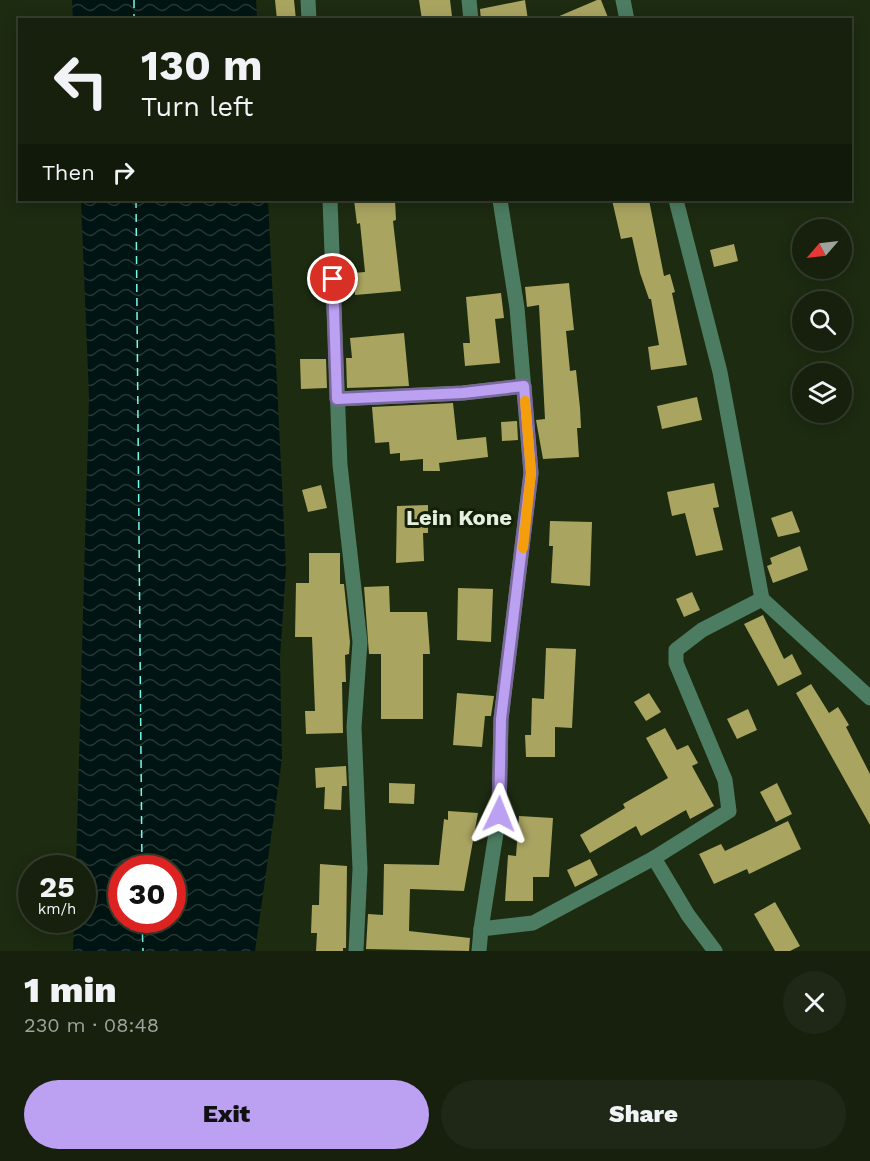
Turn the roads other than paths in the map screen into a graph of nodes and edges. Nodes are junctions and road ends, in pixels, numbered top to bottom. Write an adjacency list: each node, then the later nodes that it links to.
1 (308, 0): 4 (street)
2 (469, 0): 5 (street)
3 (623, 0): 6 (street)
4 (309, 18)
5 (471, 18)
6 (627, 18)
7 (330, 201): 11 (street)
8 (500, 201): 10 (street)
9 (676, 201): 12 (street)
10 (524, 386): 11 (street); 15 (street)
11 (337, 399): 16 (street)
12 (762, 599): 13 (street); 14 (street)
13 (870, 698)
14 (654, 858): 15 (street); 18 (street)
15 (481, 929): 17 (street)
16 (356, 951)
17 (479, 951)
18 (715, 951)

